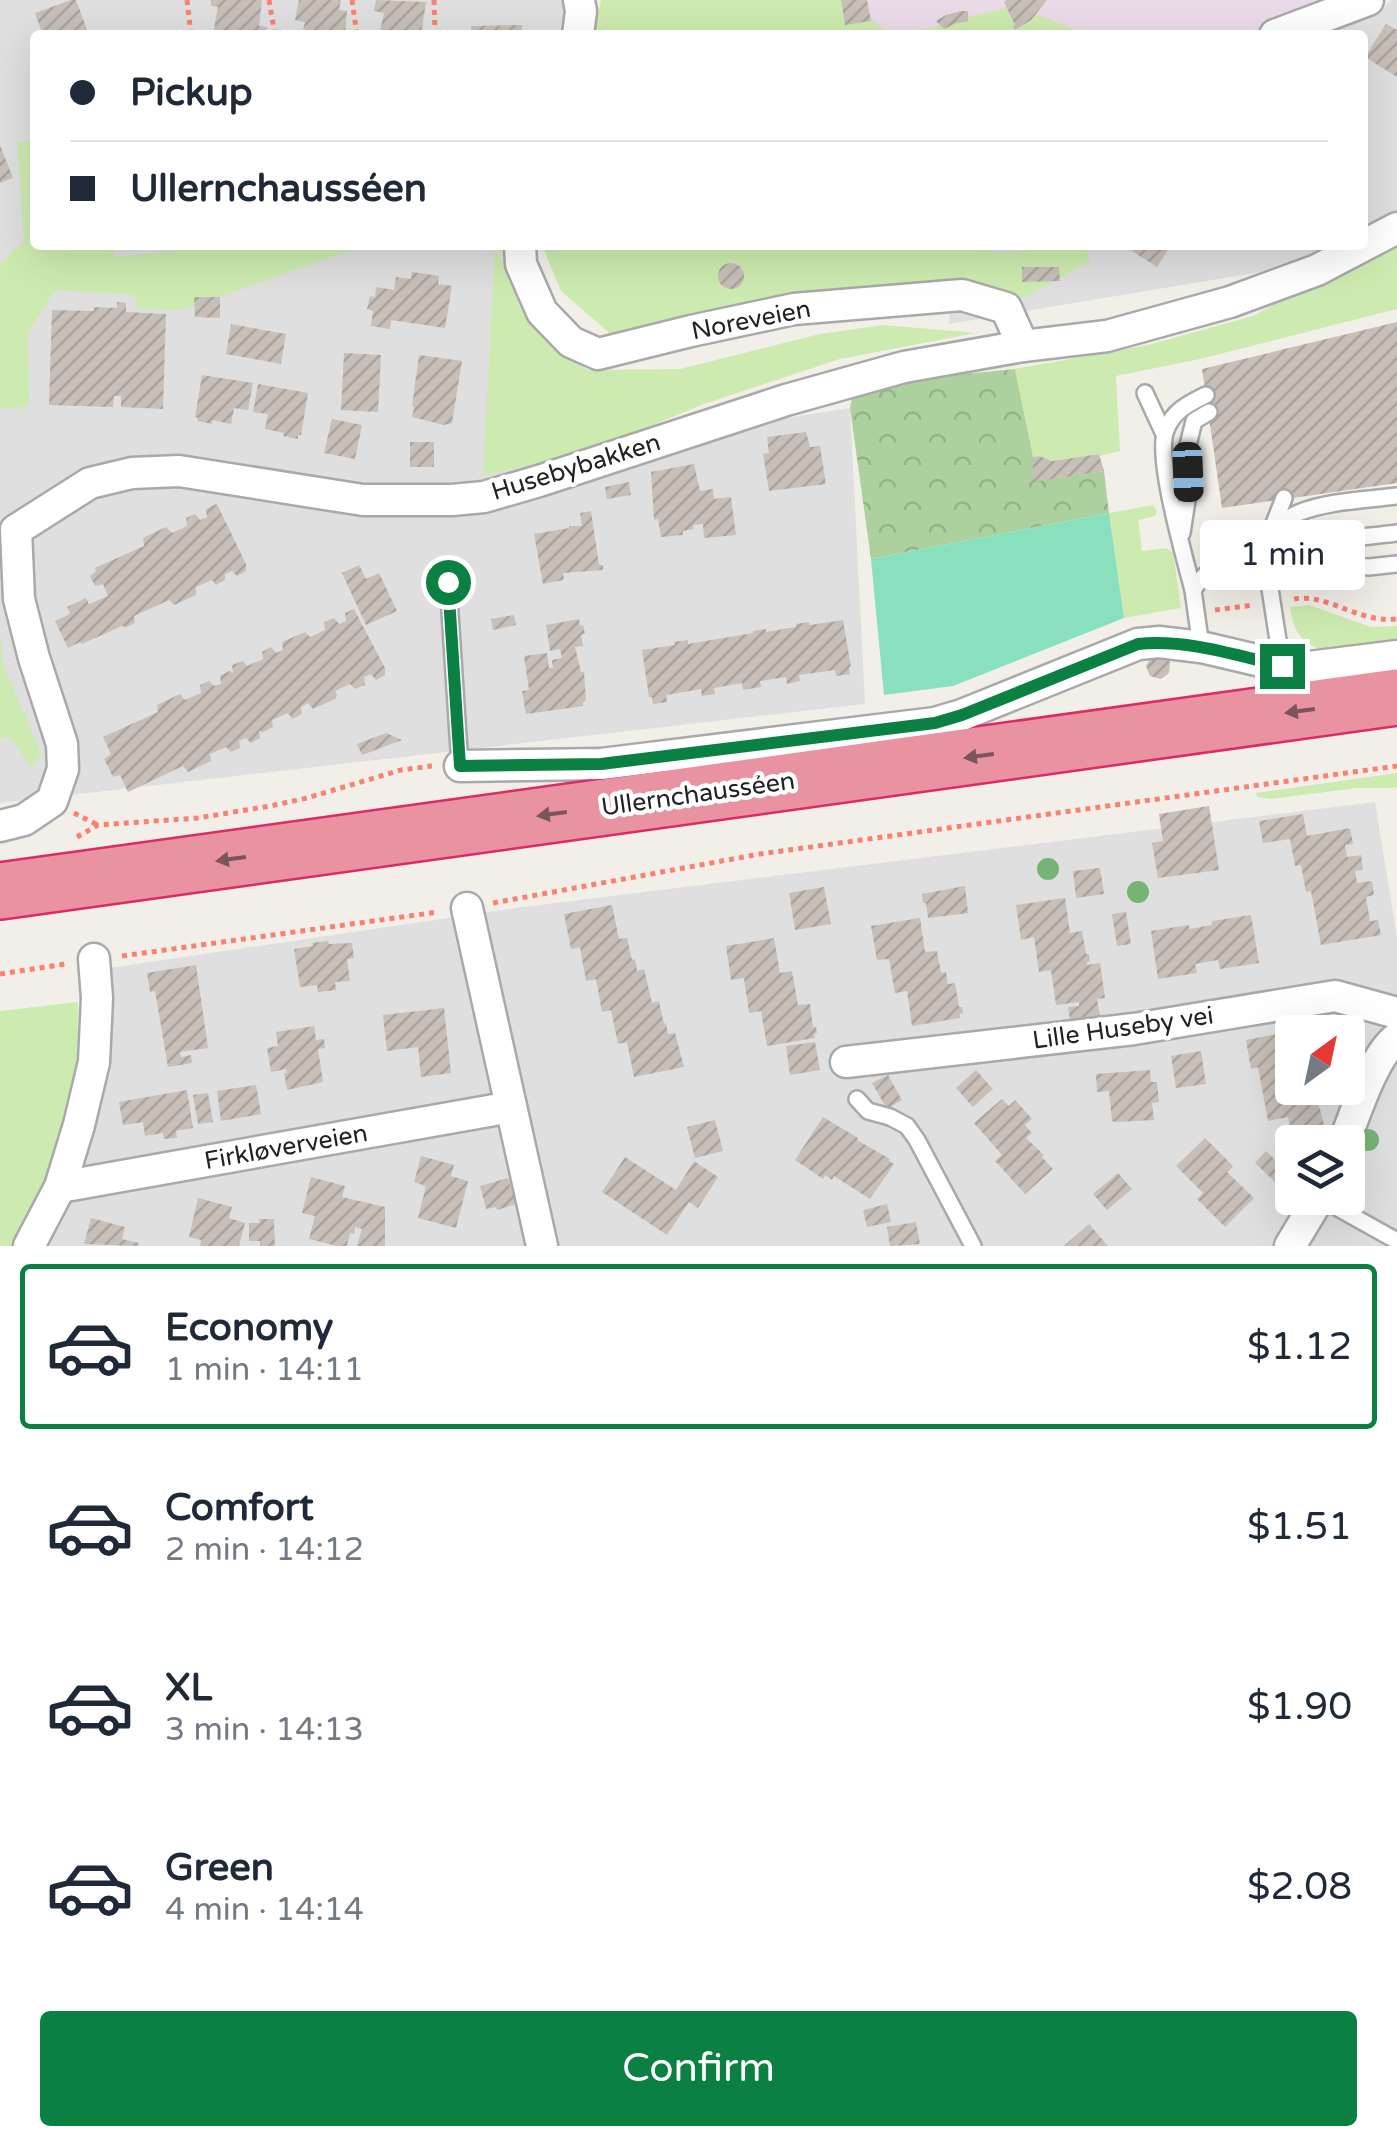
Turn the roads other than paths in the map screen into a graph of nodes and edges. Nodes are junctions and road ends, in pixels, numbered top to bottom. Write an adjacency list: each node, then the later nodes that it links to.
1 (580, 0): 3 (street)
2 (1368, 0): 4 (street)
3 (579, 30)
4 (1288, 30)
5 (1397, 228): 6 (street, Husebybakken)
6 (1368, 243)
7 (520, 250): 9 (street, Noreveien)
8 (1355, 250): 9 (street, Husebybakken)
9 (1023, 346): 15 (street, Husebybakken)
10 (1144, 393): 11 (lane)
11 (1164, 434): 17 (lane); 17 (lane)
12 (1397, 496): 14 (lane)
13 (1284, 498): 14 (lane)
14 (1274, 526): 21 (lane)
15 (8, 530): 28 (street, Husebybakken)
16 (1397, 533): 19 (lane)
17 (1181, 539): 21 (lane)
18 (1397, 564): 19 (lane)
19 (1280, 567): 24 (lane)
20 (448, 582): 27 (lane)
21 (1193, 590): 22 (lane)
22 (1201, 647): 24 (street, Ullernchausséen); 27 (street, Ullernchausséen)
23 (1397, 656): 24 (street, Ullernchausséen)
24 (1282, 666)
25 (1397, 697): 29 (highway, Ullernchausséen, one-way to 29)
26 (1397, 735): 31 (highway, Ullernchausséen)
27 (460, 766)
28 (0, 826)
29 (0, 891)
30 (467, 908): 37 (street)
31 (0, 927)
32 (94, 960): 39 (street)
33 (1397, 1014): 35 (street, Lille Huseby vei)
34 (1397, 1038): 38 (street)
35 (846, 1062)
36 (857, 1100): 45 (lane)
37 (511, 1107): 39 (street, Firkløverveien); 44 (street)
38 (1351, 1125)
39 (60, 1187): 43 (street)
40 (1309, 1215): 46 (street)
41 (1350, 1215): 42 (lane)
42 (1397, 1241)
43 (29, 1246)
44 (542, 1246)
45 (973, 1246)
46 (1290, 1246)

